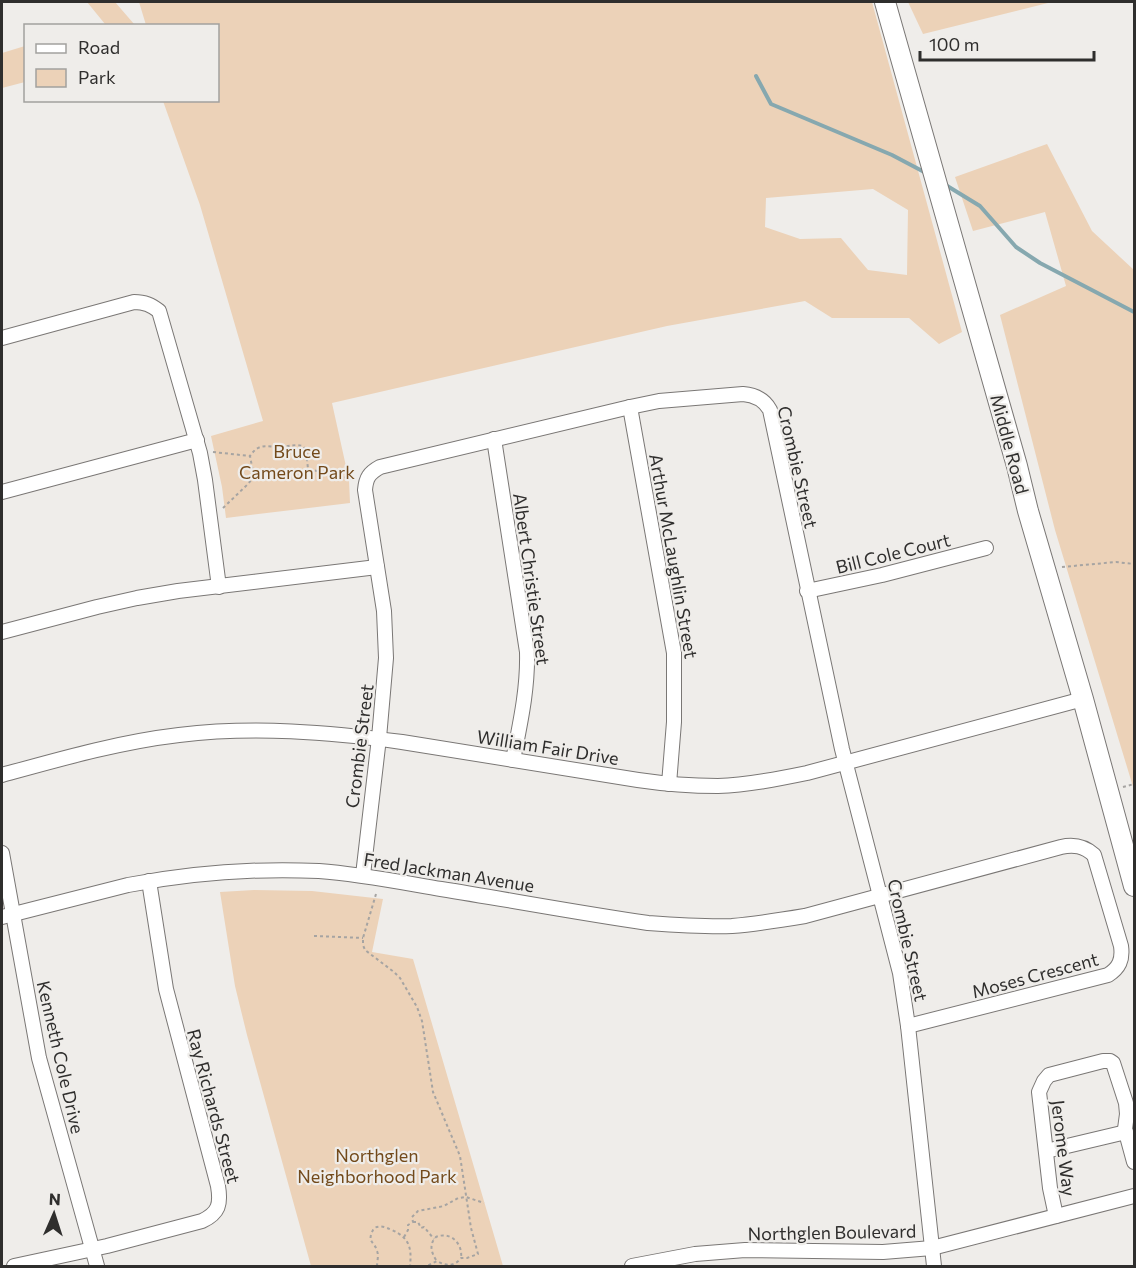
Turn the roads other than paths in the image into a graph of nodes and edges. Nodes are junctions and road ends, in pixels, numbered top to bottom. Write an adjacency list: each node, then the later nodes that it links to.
1 (885, 2): 12 (street, Middle Road)
2 (2, 338): 5 (street)
3 (630, 407): 4 (street, Crombie Street); 10 (street, Crombie Street); 17 (street, Arthur McLaughlin Street)
4 (494, 439): 8 (street, Crombie Street); 14 (street, Albert Christie Street)
5 (197, 440): 6 (street); 9 (street)
6 (2, 492)
7 (986, 548): 10 (street, Bill Cole Court)
8 (377, 567): 9 (street); 13 (street, Crombie Street)
9 (219, 587): 11 (street)
10 (807, 591): 15 (street, Crombie Street)
11 (2, 632)
12 (1083, 699): 15 (street, William Fair Drive); 21 (street, Middle Road)
13 (379, 738): 14 (street, William Fair Drive); 16 (street, William Fair Drive); 19 (street, Crombie Street)
14 (513, 760): 17 (street, William Fair Drive)
15 (846, 763): 17 (street, William Fair Drive); 22 (street, Crombie Street)
16 (2, 775)
17 (669, 784)
18 (2, 853): 23 (street, Kenneth Cole Drive)
19 (363, 876): 20 (street, Fred Jackman Avenue); 22 (street, Fred Jackman Avenue)
20 (149, 881): 23 (street, Fred Jackman Avenue); 31 (street, Ray Richards Street)
21 (1134, 886)
22 (880, 896): 24 (street, Crombie Street); 24 (street, Moses Crescent)
23 (7, 916): 31 (street, Kenneth Cole Drive)
24 (908, 1026): 30 (street, Crombie Street)
25 (1126, 1132): 26 (street); 26 (street, Jerome Way); 27 (street, Jerome Way)
26 (1046, 1151): 29 (street, Jerome Way)
27 (1134, 1162)
28 (1134, 1196): 29 (street, Northglen Boulevard)
29 (1056, 1216): 30 (street, Northglen Boulevard)
30 (933, 1248): 34 (street, Northglen Boulevard); 35 (street, Crombie Street)
31 (92, 1249): 32 (street); 33 (street, Kenneth Cole Drive)
32 (14, 1266)
33 (97, 1266)
34 (632, 1266)
35 (934, 1266)

